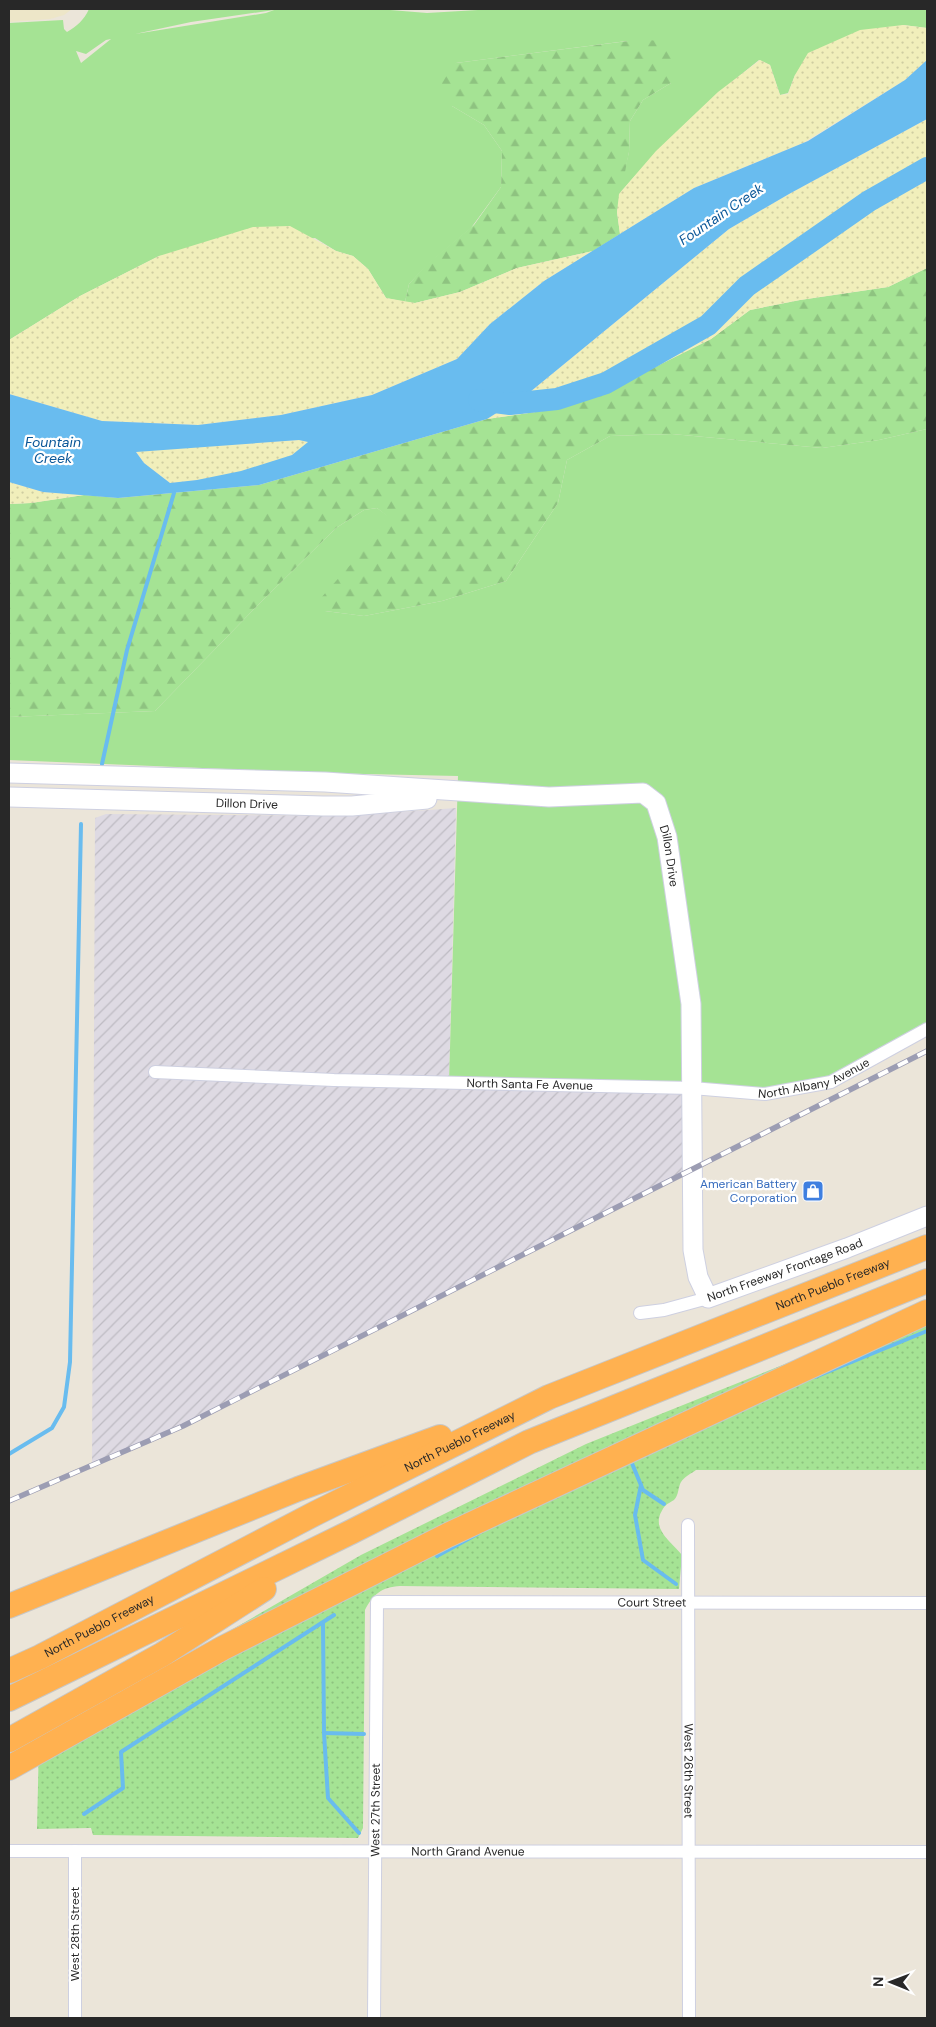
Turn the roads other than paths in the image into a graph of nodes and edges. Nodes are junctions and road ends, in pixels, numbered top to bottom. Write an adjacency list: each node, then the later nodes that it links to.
1 (9, 773): 2 (street, Dillon Drive)
2 (483, 794): 3 (street, Dillon Drive); 6 (street, Dillon Drive)
3 (9, 797)
4 (927, 1029): 6 (street, North Albany Avenue)
5 (155, 1072): 6 (street, North Santa Fe Avenue)
6 (692, 1088): 10 (street)
7 (927, 1216): 10 (street, North Freeway Frontage Road)
8 (927, 1247): 13 (highway, North Pueblo Freeway)
9 (927, 1281): 15 (highway, North Pueblo Freeway)
10 (708, 1298): 12 (street, North Freeway Frontage Road)
11 (927, 1312): 23 (highway)
12 (640, 1314)
13 (549, 1397): 19 (highway); 20 (highway, North Pueblo Freeway)
14 (688, 1525): 17 (street, West 26th Street)
15 (351, 1532): 21 (highway, North Pueblo Freeway); 22 (highway)
16 (377, 1602): 17 (street, Court Street); 26 (street, West 27th Street)
17 (689, 1602): 18 (street, Court Street); 27 (street, West 26th Street)
18 (927, 1602)
19 (9, 1606)
20 (9, 1670)
21 (9, 1699)
22 (9, 1740)
23 (9, 1768)
24 (9, 1851): 25 (street, North Grand Avenue)
25 (75, 1851): 26 (street, North Grand Avenue); 29 (street, West 28th Street)
26 (374, 1851): 27 (street, North Grand Avenue); 30 (street, West 27th Street)
27 (688, 1852): 28 (street, North Grand Avenue); 31 (street, West 26th Street)
28 (927, 1852)
29 (75, 2018)
30 (374, 2018)
31 (689, 2018)

